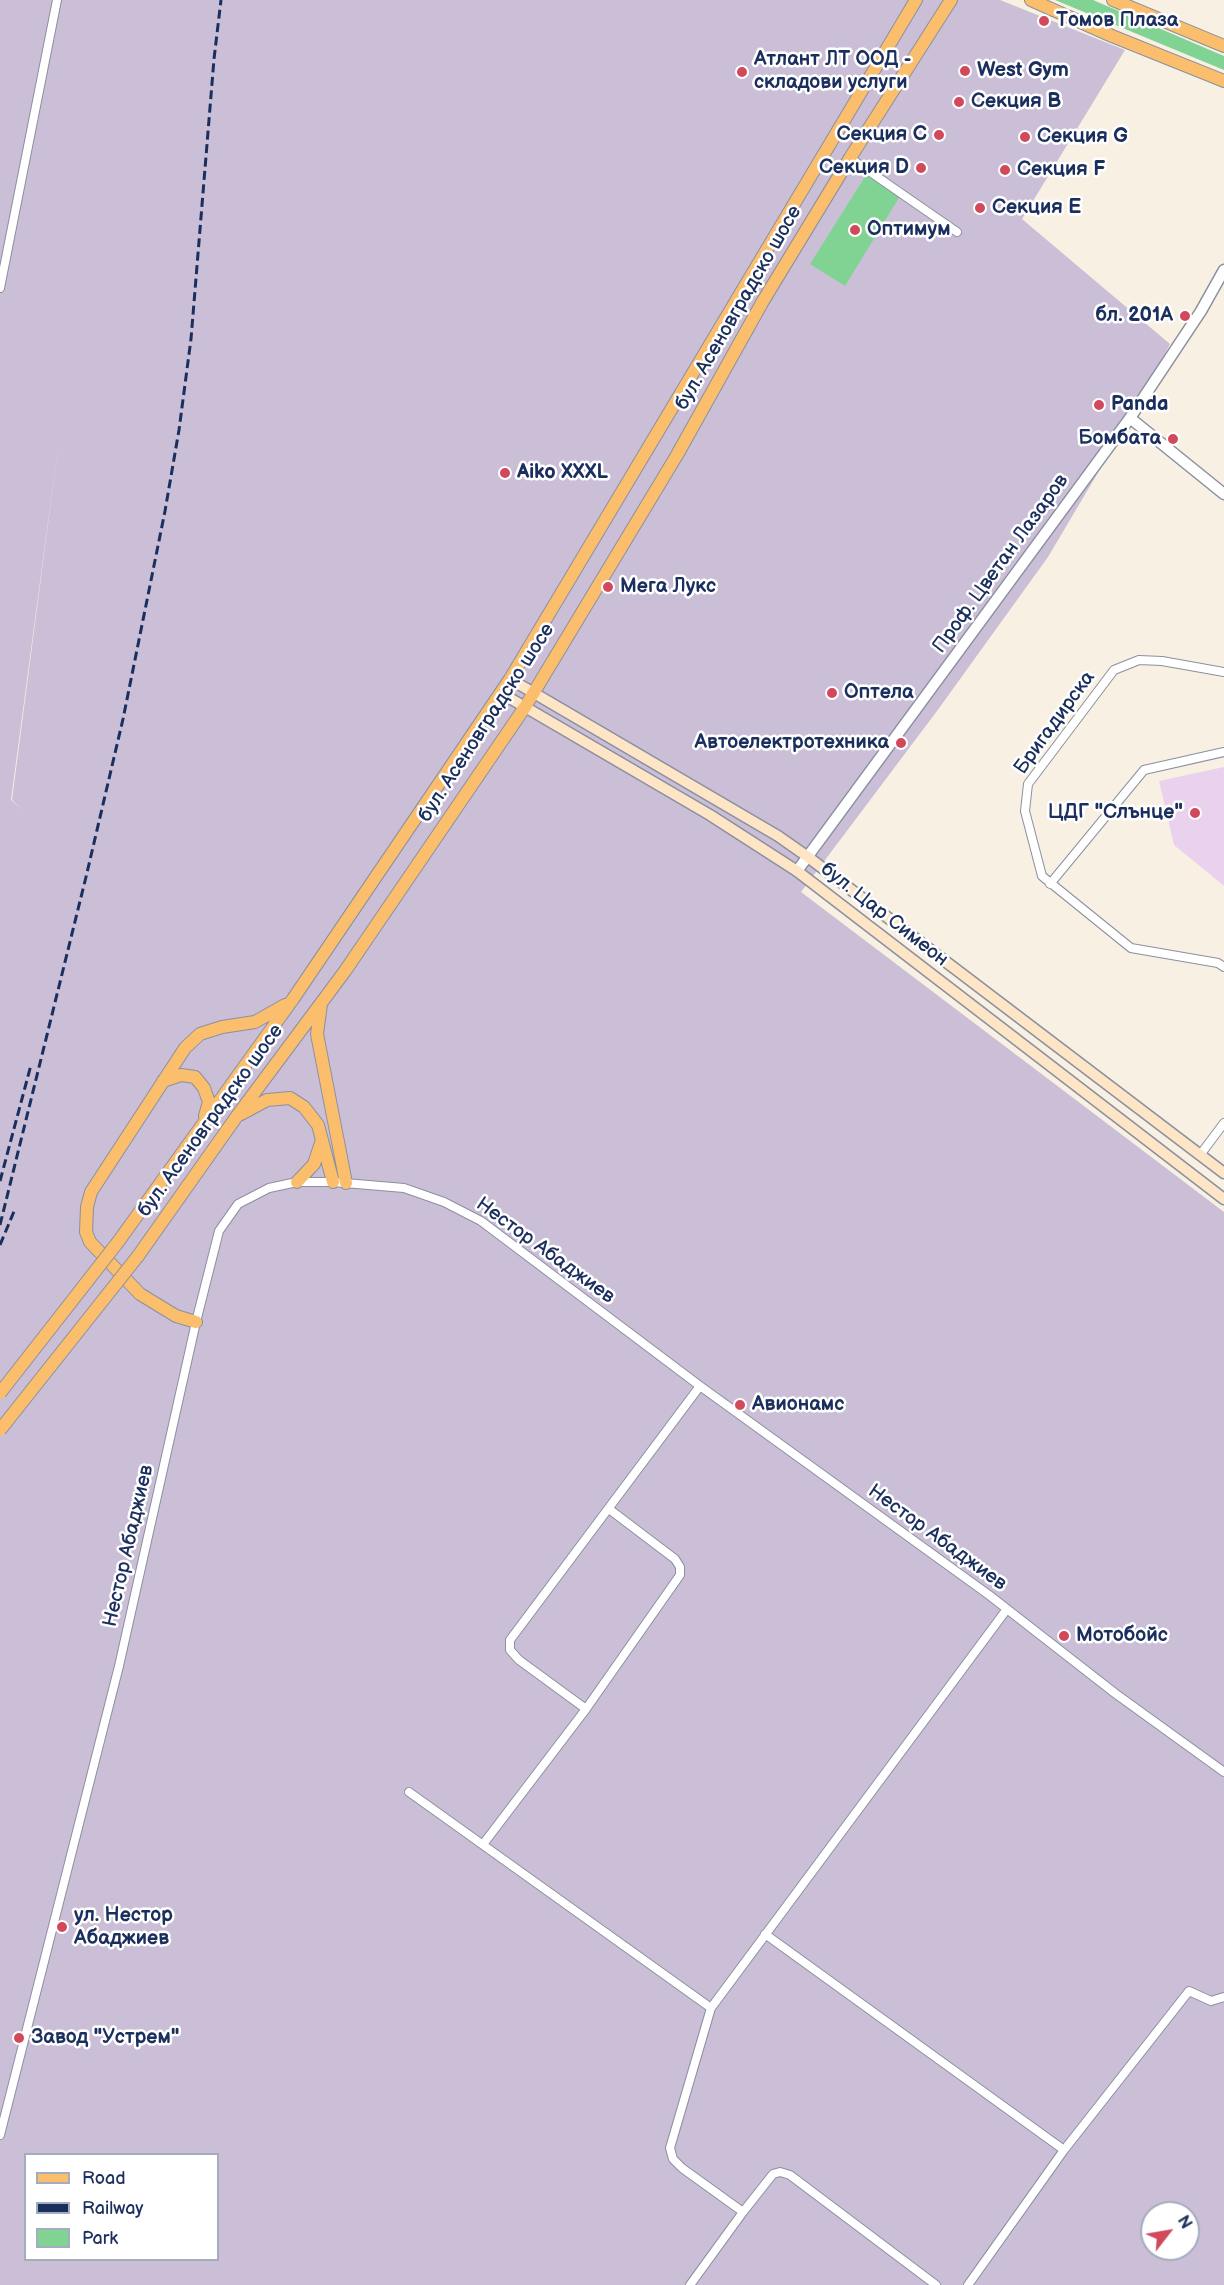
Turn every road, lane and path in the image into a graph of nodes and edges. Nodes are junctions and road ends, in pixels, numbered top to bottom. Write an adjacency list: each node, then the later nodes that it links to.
1 (57, 0): 11 (street)
2 (916, 0): 15 (main road, бул. Асеновградско шосе)
3 (951, 0): 8 (main road, бул. Асеновградско шосе)
4 (1031, 0): 7 (main road)
5 (1113, 0): 6 (main road)
6 (1224, 46)
7 (1224, 81)
8 (850, 158): 9 (street); 17 (main road, бул. Асеновградско шосе)
9 (957, 232)
10 (1224, 270): 12 (street, Проф. Цветан Лазаров)
11 (0, 288)
12 (1130, 418): 13 (street); 20 (street, Проф. Цветан Лазаров)
13 (1224, 494)
14 (1224, 672): 22 (street, Бригадирска)
15 (510, 679): 16 (main road, бул. Асеновградско шосе); 17 (main road, бул. Цар Симеон)
16 (501, 693): 18 (main road, бул. Цар Симеон); 24 (main road, бул. Асеновградско шосе)
17 (533, 693): 18 (main road, бул. Асеновградско шосе); 20 (main road, бул. Цар Симеон)
18 (525, 707): 21 (main road, бул. Цар Симеон); 25 (main road, бул. Асеновградско шосе)
19 (1224, 752): 22 (street)
20 (808, 857): 21 (street, Проф. Цветан Лазаров); 31 (main road, бул. Цар Симеон)
21 (797, 871): 36 (main road, бул. Цар Симеон)
22 (1050, 884): 23 (street, Бригадирска)
23 (1224, 967)
24 (293, 999): 26 (main road); 29 (main road, бул. Асеновградско шосе)
25 (321, 1003): 27 (main road, бул. Асеновградско шосе); 35 (main road)
26 (163, 1081): 29 (main road); 37 (main road)
27 (237, 1116): 30 (main road); 40 (main road, бул. Асеновградско шосе, bridge)
28 (1224, 1123): 31 (street)
29 (203, 1124): 39 (main road, бул. Асеновградско шосе, bridge)
30 (322, 1139): 33 (main road); 34 (main road)
31 (1200, 1155): 32 (main road, бул. Цар Симеон)
32 (1224, 1173)
33 (297, 1182): 34 (street, Нестор Абаджиев); 37 (street, Нестор Абаджиев)
34 (333, 1182): 35 (street, Нестор Абаджиев)
35 (346, 1183): 38 (street, Нестор Абаджиев)
36 (1224, 1199)
37 (196, 1322): 50 (street, Нестор Абаджиев)
38 (700, 1386): 41 (street); 42 (street, Нестор Абаджиев)
39 (0, 1393)
40 (0, 1430)
41 (609, 1509): 43 (street); 43 (street)
42 (1007, 1609): 44 (street, Нестор Абаджиев); 47 (street)
43 (586, 1709): 46 (street)
44 (1224, 1772)
45 (409, 1792): 46 (street)
46 (484, 1844): 49 (street)
47 (765, 1934): 49 (street); 51 (street)
48 (1224, 1997): 51 (street)
49 (711, 2008): 52 (street)
50 (0, 2135)
51 (1064, 2150): 55 (street)
52 (743, 2212): 53 (street); 54 (street)
53 (690, 2285)
54 (936, 2285)
55 (968, 2285)

